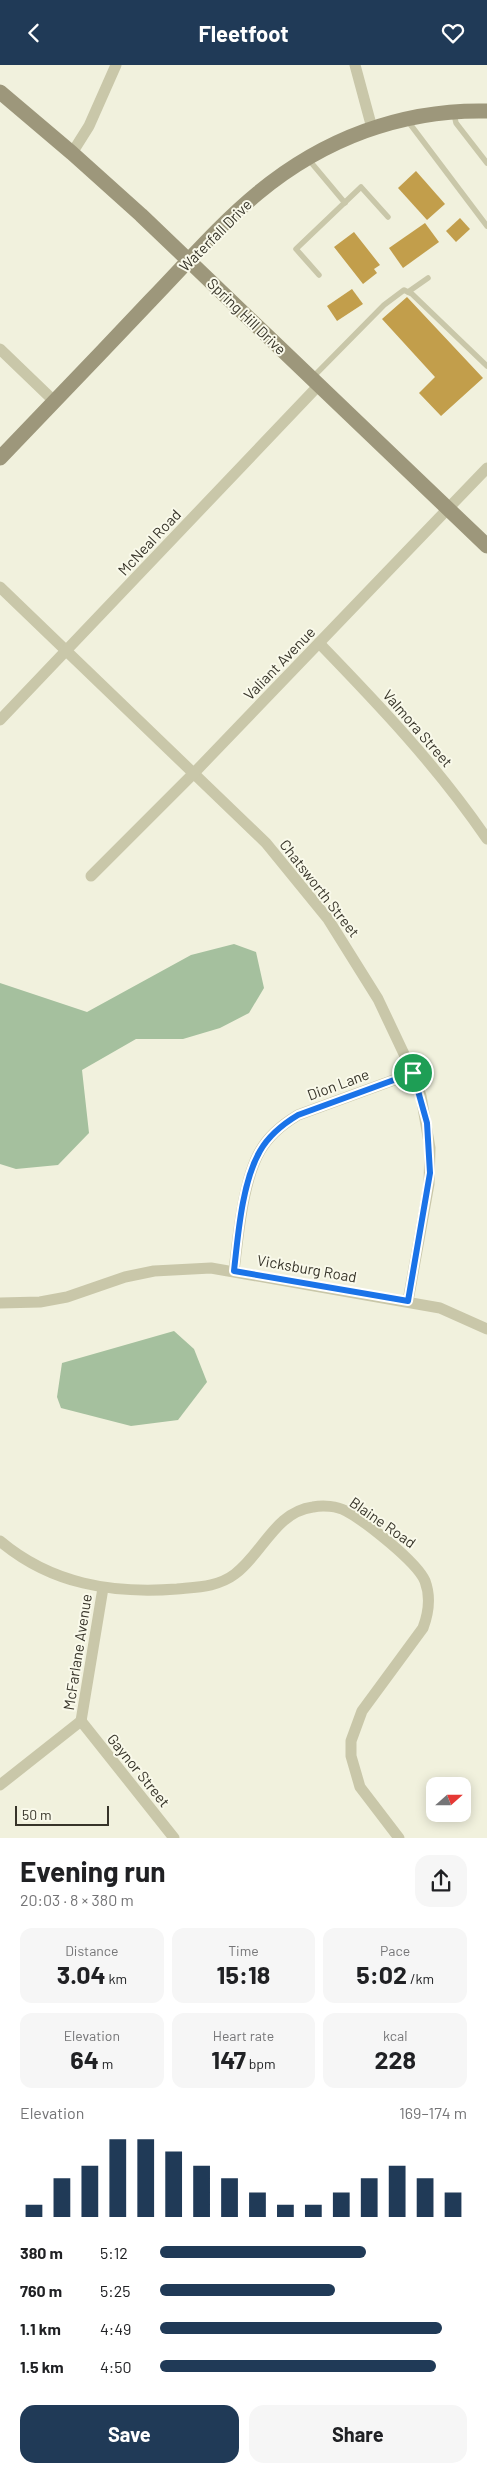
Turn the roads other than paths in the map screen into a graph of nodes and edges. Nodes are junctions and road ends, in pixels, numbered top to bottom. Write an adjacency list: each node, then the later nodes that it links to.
1 (116, 65): 8 (street)
2 (355, 65): 7 (street)
3 (0, 92): 8 (main road, Spring Hill Drive)
4 (454, 111): 5 (main road, Waterfall Drive); 6 (main road, Waterfall Drive); 10 (lane)
5 (487, 111)
6 (405, 118): 7 (main road, Waterfall Drive); 13 (lane)
7 (372, 128): 9 (main road, Waterfall Drive)
8 (72, 153): 14 (main road, Spring Hill Drive)
9 (308, 158): 11 (lane); 14 (main road, Waterfall Drive)
10 (487, 163)
11 (345, 203): 12 (lane); 15 (lane)
12 (388, 217)
13 (487, 226)
14 (189, 261): 20 (main road, Spring Hill Drive); 21 (main road, Waterfall Drive)
15 (319, 275)
16 (428, 278): 17 (lane)
17 (408, 292): 19 (lane); 20 (lane)
18 (0, 349): 21 (street)
19 (487, 366)
20 (316, 381): 24 (main road, Spring Hill Drive); 28 (street, McNeal Road)
21 (54, 401): 22 (main road, Waterfall Drive)
22 (0, 458)
23 (487, 468): 24 (street, Valiant Avenue)
24 (448, 508): 25 (main road, Spring Hill Drive); 27 (street, Valiant Avenue)
25 (487, 546)
26 (0, 587): 28 (street, Chatsworth Street)
27 (319, 643): 30 (street, Valiant Avenue); 31 (street, Valmora Street)
28 (67, 651): 29 (street, McNeal Road); 30 (street, Chatsworth Street)
29 (0, 720)
30 (194, 773): 32 (street, Valiant Avenue); 33 (street, Chatsworth Street)
31 (487, 839)
32 (91, 876)
33 (413, 1073): 34 (street, Dion Lane); 35 (street, Chatsworth Street)
34 (234, 1271): 35 (street, Vicksburg Road); 36 (street, Vicksburg Road)
35 (408, 1301): 37 (street, Vicksburg Road)
36 (0, 1303)
37 (487, 1329)
38 (0, 1541): 39 (street, Blaine Road)
39 (10, 1549): 40 (street); 41 (street, Blaine Road)
40 (0, 1557)
41 (103, 1588): 42 (street, McFarlane Avenue); 45 (street, Blaine Road)
42 (81, 1721): 43 (street); 44 (street, Gaynor Street)
43 (0, 1785)
44 (174, 1838)
45 (399, 1838)

